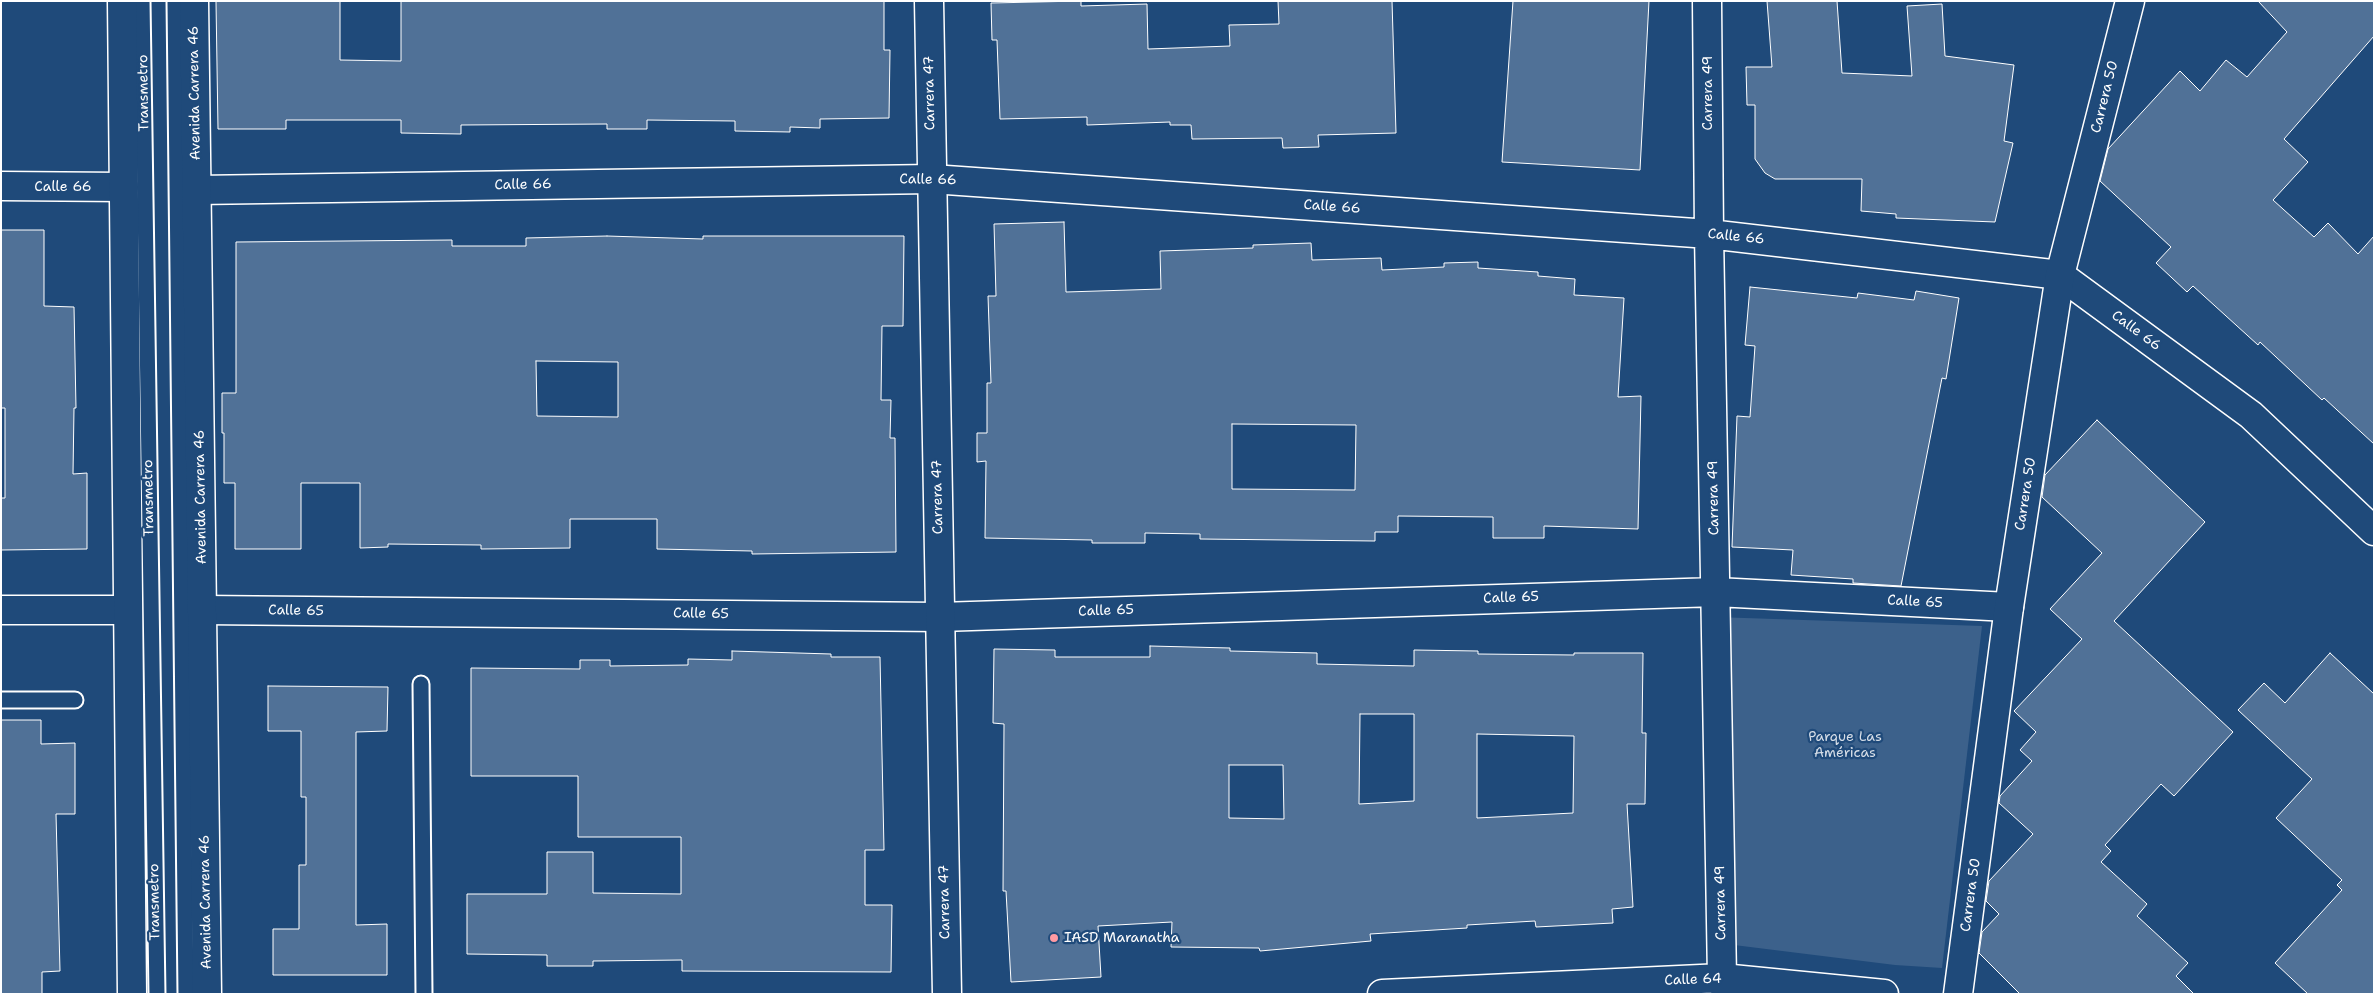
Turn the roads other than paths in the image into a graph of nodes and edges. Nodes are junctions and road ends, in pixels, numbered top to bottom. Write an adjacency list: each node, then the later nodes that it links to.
1 (122, 1): 10 (street)
2 (142, 1): 26 (lane, Transmetro)
3 (175, 1): 27 (lane)
4 (194, 1): 11 (street, Avenida Carrera 46)
5 (929, 1): 8 (street, Carrera 47)
6 (1708, 1): 12 (street, Carrera 49)
7 (2130, 1): 13 (street, Carrera 50)
8 (932, 179): 11 (street, Calle 66); 12 (street, Calle 66); 20 (street, Carrera 47)
9 (1, 186): 10 (street, Calle 66)
10 (124, 187): 18 (street)
11 (196, 190): 19 (street, Avenida Carrera 46)
12 (1709, 234): 13 (street, Calle 66); 15 (street, Carrera 49)
13 (2060, 275): 14 (street, Calle 66); 16 (street, Carrera 50)
14 (2374, 531)
15 (1716, 592): 16 (street, Calle 65); 20 (street, Calle 65); 24 (street, Carrera 49)
16 (2009, 607): 33 (street, Carrera 50)
17 (1, 610): 18 (street)
18 (128, 610): 25 (street)
19 (202, 610): 20 (street, Calle 65); 28 (street, Avenida Carrera 46)
20 (940, 617): 30 (street, Carrera 47)
21 (421, 684): 29 (lane)
22 (1, 700): 23 (lane)
23 (75, 700)
24 (1724, 986): 31 (street, Calle 64); 32 (street, Calle 64)
25 (132, 994)
26 (157, 994)
27 (186, 994)
28 (207, 994)
29 (424, 994)
30 (947, 994)
31 (1382, 994)
32 (1884, 994)
33 (1958, 994)

